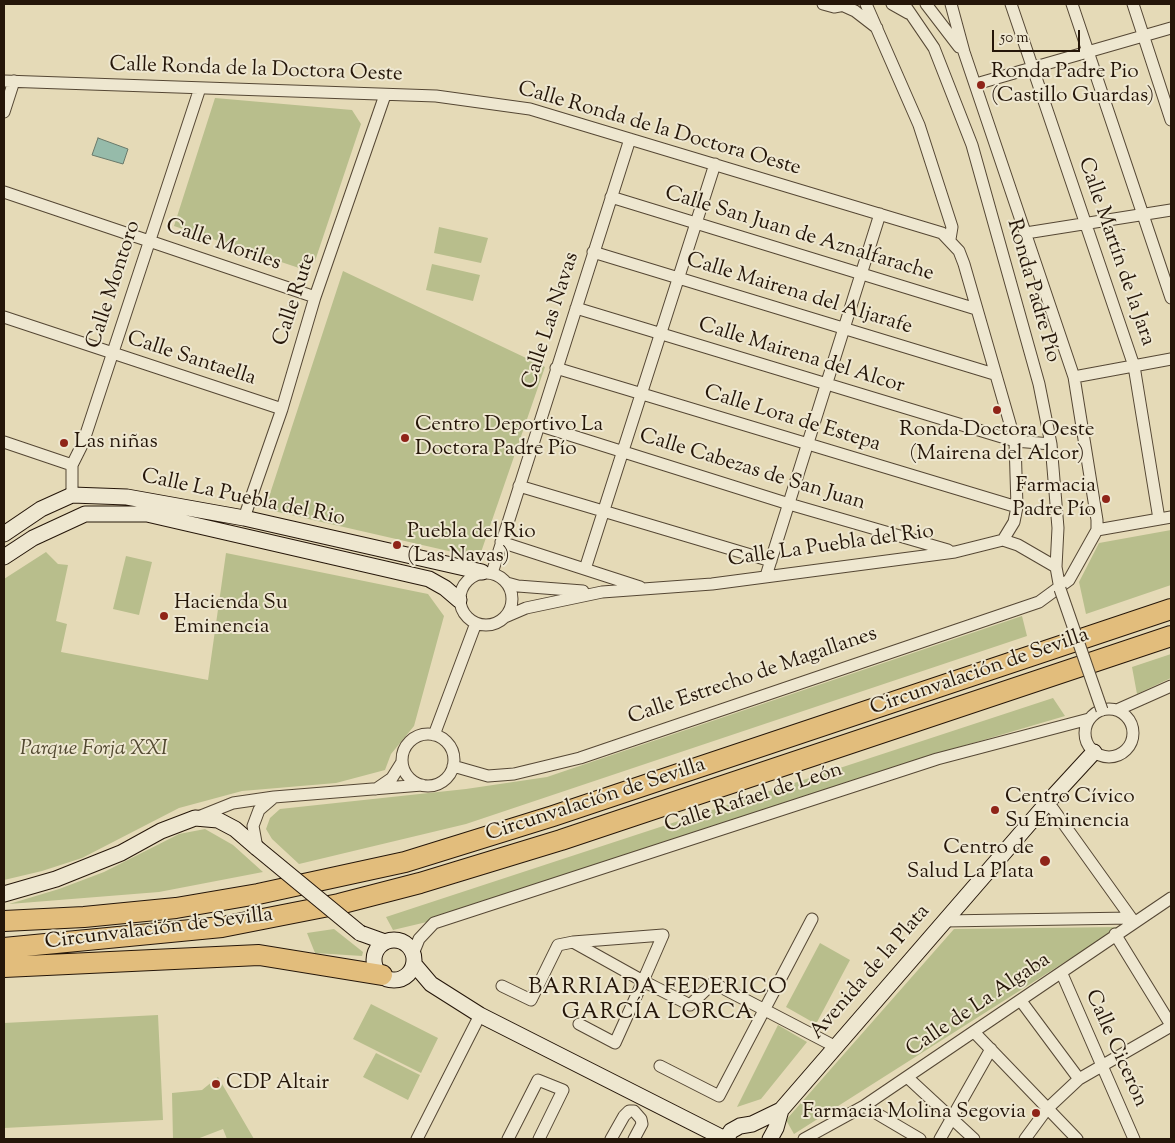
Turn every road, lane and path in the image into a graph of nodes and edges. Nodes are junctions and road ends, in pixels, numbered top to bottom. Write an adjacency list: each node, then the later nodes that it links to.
1 (823, 4): 10 (street)
2 (866, 4): 13 (street)
3 (892, 4): 11 (street, Ronda Padre Pío)
4 (904, 4): 11 (street, Ronda Padre Pío)
5 (926, 4): 15 (street, Ronda Padre Pío)
6 (951, 4): 15 (street, Ronda Padre Pío)
7 (1011, 4): 17 (street, Calle Martín de la Jara)
8 (1072, 4): 16 (street)
9 (1133, 4): 14 (street)
10 (847, 5): 13 (street)
11 (914, 17): 59 (street, Ronda Padre Pío)
12 (1171, 28): 14 (street)
13 (879, 29): 34 (street)
14 (1144, 36): 16 (street); 23 (street)
15 (964, 52): 19 (street, Ronda Padre Pío)
16 (1089, 52): 17 (street); 30 (street)
17 (1032, 68): 19 (street); 32 (street, Calle Martín de la Jara)
18 (9, 81): 20 (street, Calle Ronda de la Doctora Oeste); 22 (street)
19 (976, 84): 33 (street, Ronda Padre Pío)
20 (200, 88): 21 (street, Calle Ronda de la Doctora Oeste); 35 (street, Calle Montoro)
21 (385, 95): 24 (street, Calle Ronda de la Doctora Oeste); 39 (street, Calle Rute)
22 (4, 112)
23 (1171, 120)
24 (630, 139): 25 (street, Calle Ronda de la Doctora Oeste); 27 (street, Calle Las Navas)
25 (715, 164): 29 (street, Calle Ronda de la Doctora Oeste); 31 (street)
26 (4, 192): 35 (street, Calle Moriles)
27 (610, 197): 31 (street, Calle San Juan de Aznalfarache); 36 (street, Calle Las Navas)
28 (1171, 210): 30 (street)
29 (880, 214): 34 (street, Calle Ronda de la Doctora Oeste); 37 (street)
30 (1143, 214): 32 (street); 40 (street)
31 (696, 223): 37 (street, Calle San Juan de Aznalfarache); 38 (street)
32 (1085, 224): 33 (street); 48 (street, Calle Martín de la Jara)
33 (1026, 234): 51 (street, Ronda Padre Pío)
34 (950, 240): 42 (street)
35 (150, 241): 39 (street, Calle Moriles); 46 (street, Calle Montoro)
36 (593, 252): 38 (street, Calle Mairena del Aljarafe); 41 (street, Calle Las Navas)
37 (861, 274): 42 (street, Calle San Juan de Aznalfarache); 44 (street)
38 (678, 278): 44 (street, Calle Mairena del Aljarafe); 45 (street)
39 (315, 297): 54 (street, Calle Rute)
40 (1171, 298)
41 (576, 308): 45 (street, Calle Mairena del Alcor); 49 (street, Calle Las Navas)
42 (976, 309): 50 (street)
43 (4, 317): 46 (street, Calle Santaella)
44 (844, 328): 50 (street, Calle Mairena del Aljarafe); 52 (street)
45 (661, 334): 52 (street, Calle Mairena del Alcor); 53 (street)
46 (112, 353): 54 (street, Calle Santaella); 61 (street, Calle Montoro)
47 (1171, 359): 48 (street)
48 (1134, 366): 51 (street); 69 (street, Calle Martín de la Jara)
49 (556, 368): 53 (street, Calle Lora de Estepa); 55 (street, Calle Las Navas)
50 (994, 374): 56 (street)
51 (1074, 377): 70 (street, Ronda Padre Pío)
52 (826, 385): 56 (street, Calle Mairena del Alcor); 58 (street)
53 (642, 394): 58 (street, Calle Lora de Estepa); 60 (street)
54 (282, 409): 67 (street, Calle Rute)
55 (538, 425): 60 (street, Calle Cabezas de San Juan); 62 (street, Calle Las Navas)
56 (1015, 441): 59 (street, Calle Mairena del Alcor); 65 (street)
57 (4, 442): 61 (street)
58 (807, 444): 64 (street); 65 (street, Calle Lora de Estepa)
59 (1051, 444): 77 (street, Ronda Padre Pío)
60 (623, 452): 64 (street, Calle Cabezas de San Juan); 66 (street)
61 (72, 465): 63 (street, Calle Montoro)
62 (519, 486): 66 (street); 73 (street, Calle Las Navas)
63 (72, 495): 67 (street, Calle La Puebla del Rio); 71 (street, Calle La Puebla del Rio)
64 (789, 504): 74 (street, Calle Cabezas de San Juan); 76 (street)
65 (1017, 507): 72 (street)
66 (604, 512): 76 (street); 78 (street)
67 (244, 518): 79 (street, Calle La Puebla del Rio)
68 (1171, 518): 69 (street)
69 (1159, 519): 70 (street)
70 (1096, 530): 83 (street)
71 (4, 534)
72 (1003, 540): 74 (street, Calle La Puebla del Rio); 77 (street)
73 (501, 542): 78 (street); 79 (street, Calle Las Navas)
74 (928, 550): 80 (street, Calle La Puebla del Rio)
75 (4, 557): 85 (street, Calle La Puebla del Rio)
76 (771, 561): 80 (street)
77 (1056, 567): 83 (street, Ronda Padre Pío)
78 (586, 569): 82 (street)
79 (487, 573): 81 (street); 85 (street)
80 (766, 576): 82 (street, Calle La Puebla del Rio)
81 (507, 583): 84 (street); 87 (street)
82 (647, 589): 84 (street, Calle La Puebla del Rio)
83 (1060, 589): 91 (street, Ronda Padre Pío, bridge); 97 (street, Calle Estrecho de Magallanes)
84 (602, 592): 87 (street)
85 (459, 600): 88 (street)
86 (1171, 609): 108 (highway, Circunvalación de Sevilla)
87 (505, 617): 88 (street)
88 (476, 623): 94 (street)
89 (1171, 636): 114 (highway, Circunvalación de Sevilla)
90 (1171, 686): 92 (street)
91 (1102, 710): 92 (street); 93 (street)
92 (1117, 710): 95 (street)
93 (1089, 719): 95 (street); 116 (street, Calle Rafael de León)
94 (434, 735): 96 (street); 97 (street)
95 (1094, 752): 101 (street, Avenida de la Plata)
96 (402, 762): 98 (street); 99 (street)
97 (453, 766): 98 (street)
98 (422, 785): 99 (street)
99 (375, 790): 100 (street)
100 (274, 797): 102 (street); 103 (street)
101 (1048, 802): 107 (street); 109 (street, Avenida de la Plata)
102 (195, 818): 103 (street); 104 (street)
103 (257, 848): 110 (street, bridge)
104 (4, 894)
105 (1169, 903): 107 (street, Calle de La Algaba)
106 (812, 919): 124 (street)
107 (1133, 920): 109 (street); 111 (street, Calle de La Algaba)
108 (4, 921)
109 (944, 921): 129 (street, Avenida de la Plata)
110 (360, 933): 112 (street); 115 (street)
111 (1115, 934): 118 (street, Calle de La Algaba); 127 (street)
112 (385, 942): 115 (street); 116 (street)
113 (573, 942): 120 (street); 120 (street); 122 (street)
114 (4, 948)
115 (375, 955): 119 (street)
116 (413, 959): 119 (street); 121 (street)
117 (4, 967): 119 (highway)
118 (1062, 974): 123 (street, Calle de La Algaba); 131 (street, Calle Cicerón)
119 (391, 977): 121 (street)
120 (643, 981): 124 (street); 126 (street)
121 (431, 984): 125 (street)
122 (502, 986)
123 (1021, 1001): 128 (street, Calle de La Algaba); 134 (street)
124 (766, 1009): 129 (street); 132 (street)
125 (480, 1015): 140 (street); 145 (street)
126 (579, 1024)
127 (1171, 1025): 131 (street)
128 (974, 1032): 130 (street); 133 (street, Calle de La Algaba)
129 (836, 1047): 137 (street, Avenida de la Plata)
130 (991, 1049): 136 (street); 138 (street)
131 (1100, 1065): 134 (street); 153 (street, Calle Cicerón)
132 (660, 1066)
133 (907, 1077): 135 (street, Calle de La Algaba); 138 (street)
134 (1079, 1079): 136 (street)
135 (864, 1106): 147 (street, Calle de La Algaba); 148 (street)
136 (1047, 1109): 151 (street); 152 (street)
137 (781, 1110): 139 (street); 146 (street)
138 (952, 1119): 149 (street); 150 (street)
139 (752, 1124): 145 (street); 146 (street)
140 (417, 1139)
141 (508, 1139): 142 (street)
142 (539, 1139)
143 (611, 1139): 144 (street)
144 (634, 1139)
145 (725, 1139)
146 (769, 1139)
147 (804, 1139)
148 (920, 1139)
149 (940, 1139)
150 (974, 1139)
151 (1025, 1139)
152 (1078, 1139)
153 (1134, 1139)

